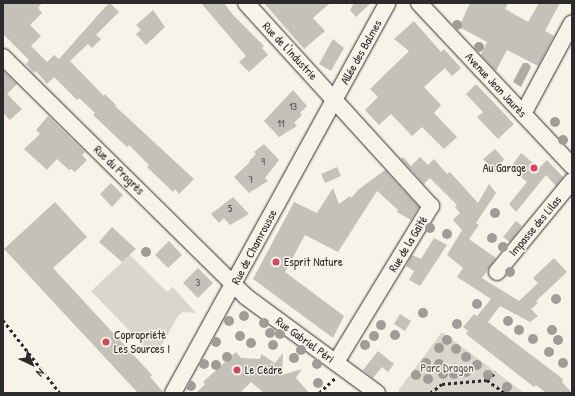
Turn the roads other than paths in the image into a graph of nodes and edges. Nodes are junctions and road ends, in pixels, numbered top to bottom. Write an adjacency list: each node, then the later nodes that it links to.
1 (246, 3): 6 (street, Rue de l'Industrie)
2 (388, 3): 6 (street, Allée des Balmes)
3 (419, 3): 7 (street, Avenue Jean Jaurès)
4 (572, 23): 7 (street)
5 (3, 57): 11 (street, Rue du Progrès)
6 (335, 100): 11 (street, Rue de Chamrousse); 12 (street, Rue de la Gaîté)
7 (523, 114): 8 (street, Avenue Jean Jaurès)
8 (572, 166)
9 (572, 181): 10 (street, Impasse des Lilas)
10 (497, 272)
11 (234, 284): 12 (street, Rue Gabriel Péri); 13 (street, Rue de Chamrousse)
12 (340, 365): 14 (street, Rue Gabriel Péri)
13 (173, 393)
14 (378, 393)

